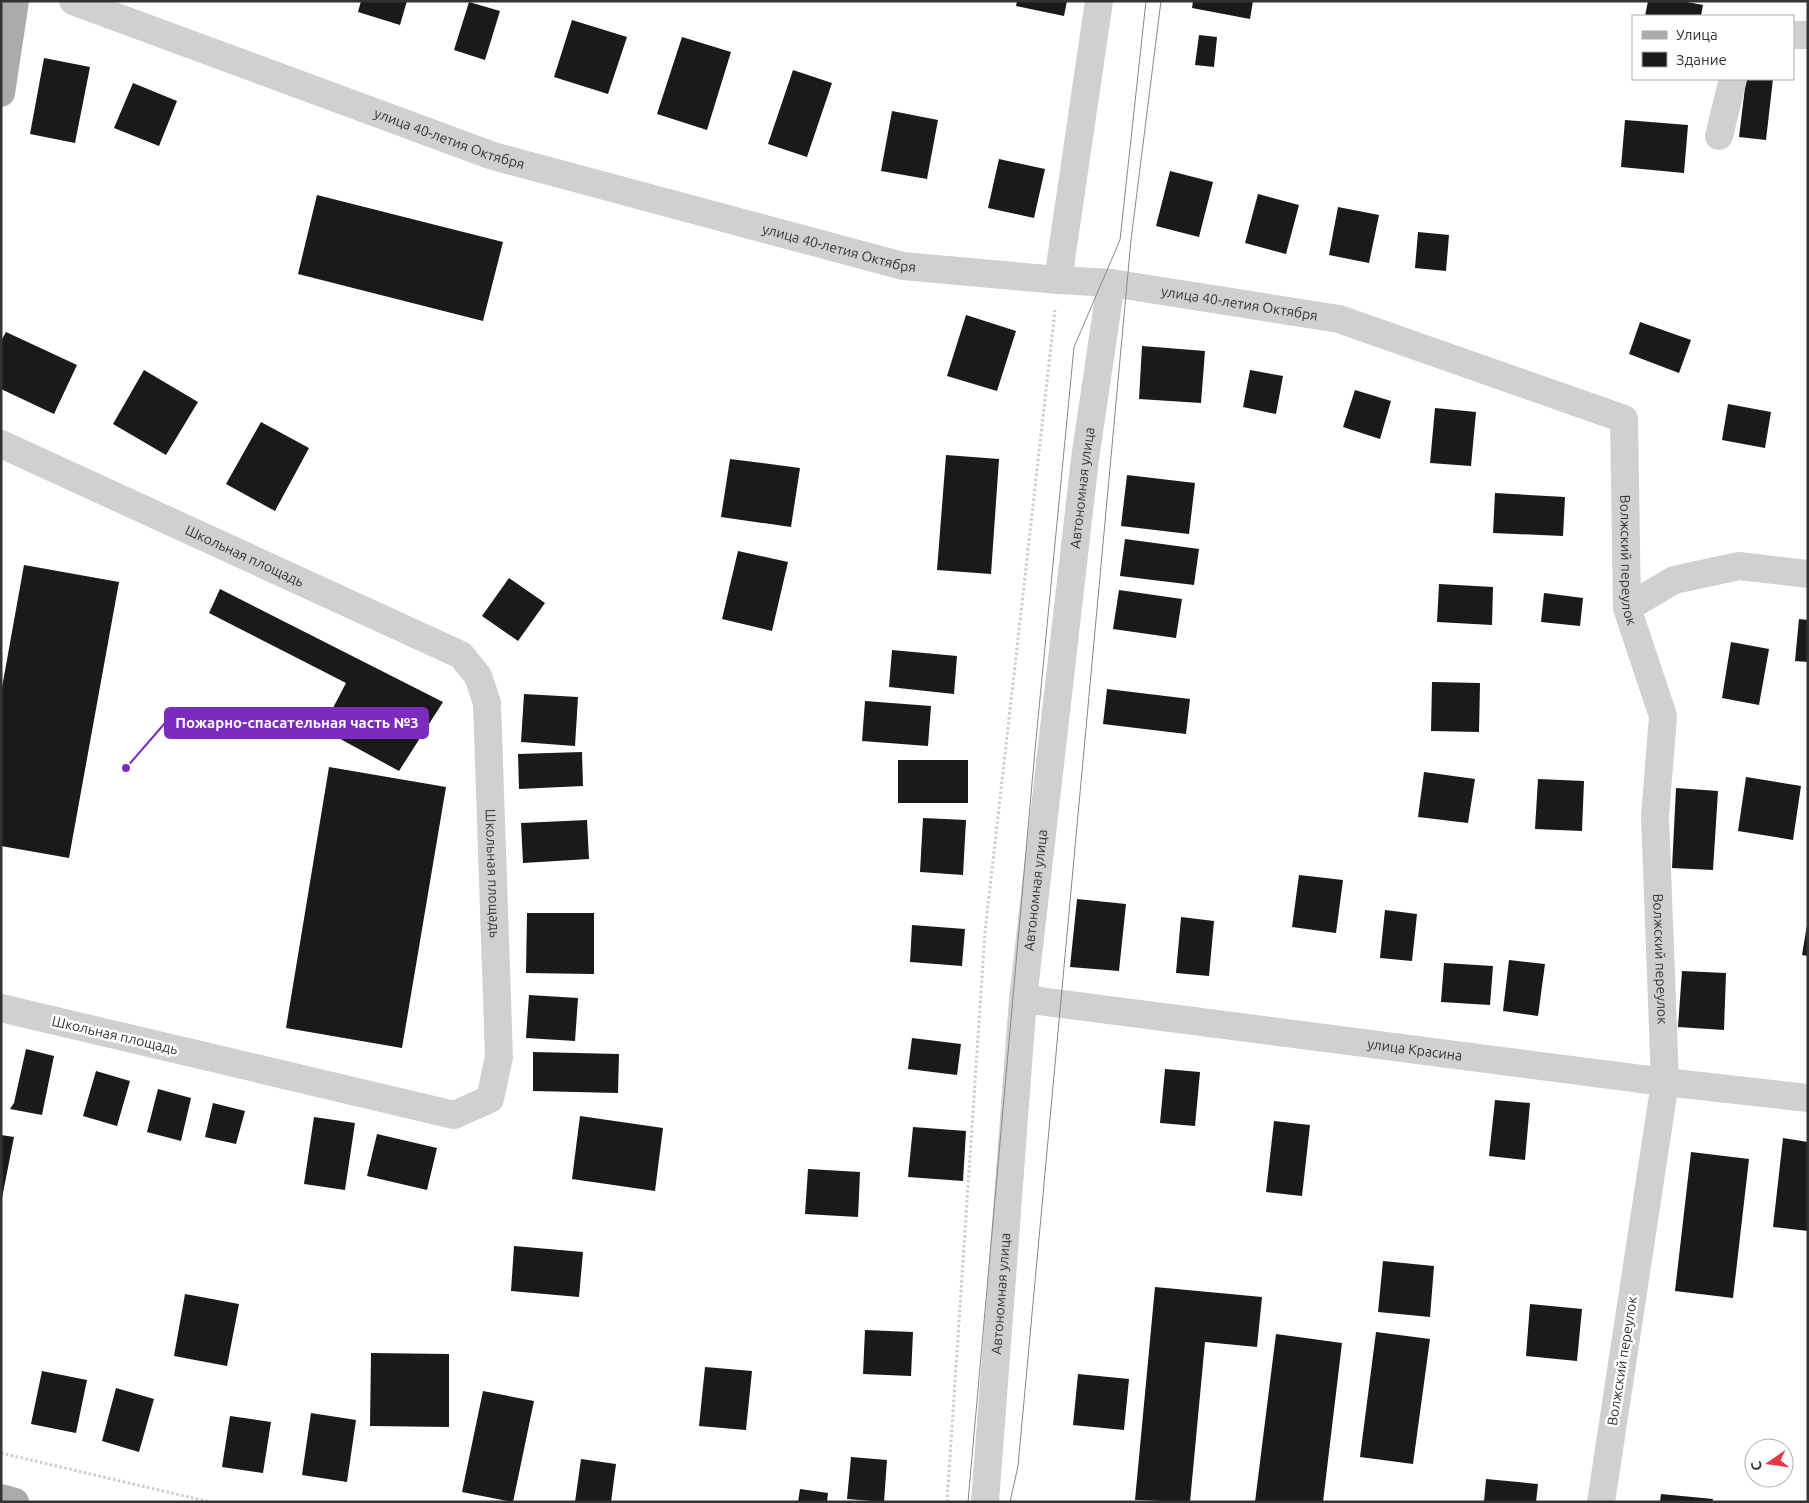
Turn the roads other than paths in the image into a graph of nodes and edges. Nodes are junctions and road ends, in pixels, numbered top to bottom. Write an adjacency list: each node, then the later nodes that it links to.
1 (15, 1): 7 (main road)
2 (73, 1): 9 (street, улица 40-летия Октября)
3 (1099, 1): 9 (street)
4 (1794, 34): 5 (street)
5 (1808, 35)
6 (1733, 80): 8 (street)
7 (1, 93)
8 (1719, 136)
9 (1058, 280): 10 (street, улица 40-летия Октября)
10 (1111, 283): 11 (street, улица 40-летия Октября); 15 (street, Автономная улица)
11 (1624, 419): 14 (street, Волжский переулок)
12 (1, 444): 16 (street, Школьная площадь)
13 (1808, 574): 14 (street)
14 (1627, 608): 17 (street, Волжский переулок)
15 (1023, 999): 17 (street, улица Красина); 21 (street, Автономная улица)
16 (1, 1008)
17 (1665, 1082): 18 (street, улица Красина); 22 (street, Волжский переулок)
18 (1808, 1098)
19 (1, 1498): 20 (main road)
20 (15, 1502)
21 (986, 1502)
22 (1601, 1502)

